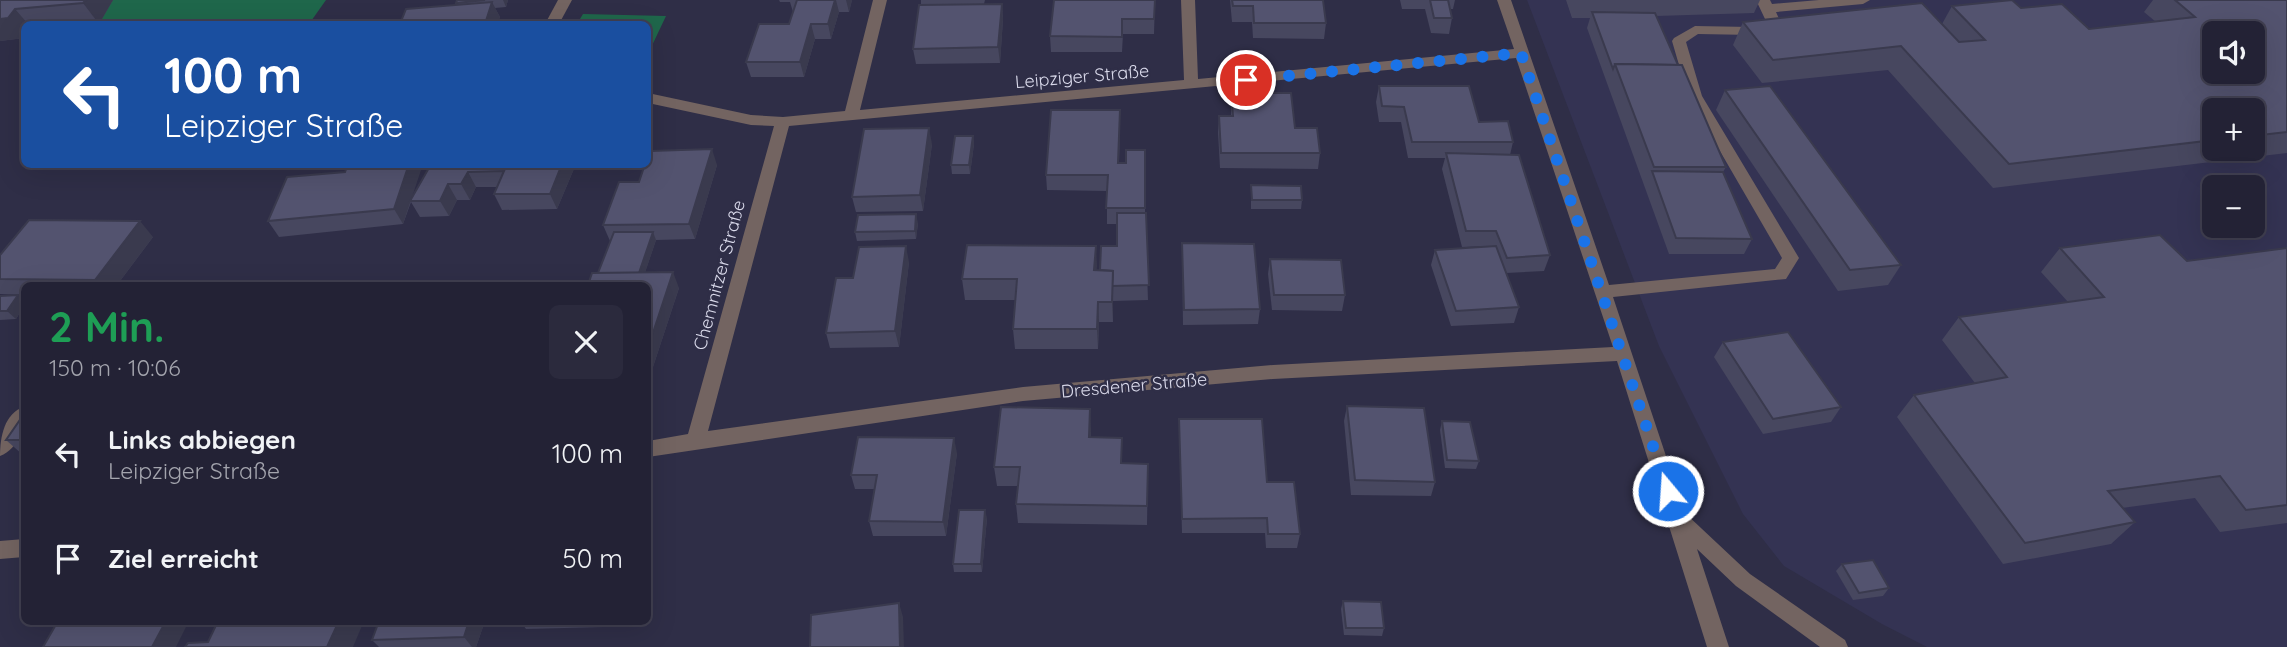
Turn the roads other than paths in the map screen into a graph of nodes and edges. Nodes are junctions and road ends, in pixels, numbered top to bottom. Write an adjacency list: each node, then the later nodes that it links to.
1 (565, 0): 7 (street)
2 (880, 0): 11 (street)
3 (1188, 0): 9 (street)
4 (1504, 0): 8 (street)
5 (1863, 0): 6 (street)
6 (1765, 4): 13 (street)
7 (554, 21)
8 (1521, 53): 9 (street, Leipziger Straße); 13 (street)
9 (1191, 85): 11 (street, Leipziger Straße)
10 (651, 99): 12 (street, Leipziger Straße)
11 (851, 117): 12 (street, Leipziger Straße)
12 (783, 122): 16 (street, Chemnitzer Straße)
13 (1603, 292): 14 (street)
14 (1624, 354): 16 (street, Dresdener Straße); 19 (street)
15 (21, 418): 17 (street)
16 (696, 440): 18 (street, Dresdener Straße)
17 (0, 448)
18 (651, 448)
19 (1676, 516): 22 (street); 23 (street)
20 (21, 548): 21 (street)
21 (0, 550)
22 (1718, 647)
23 (1838, 647)

